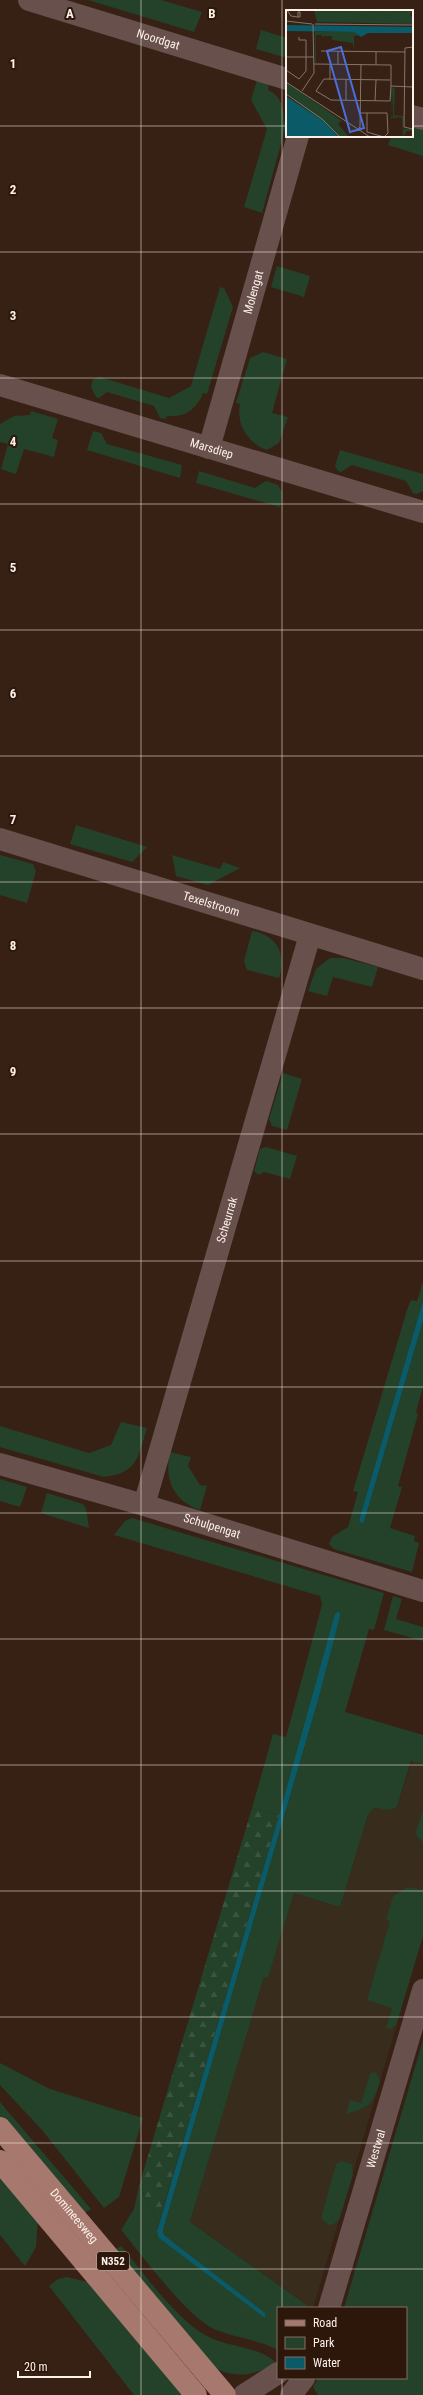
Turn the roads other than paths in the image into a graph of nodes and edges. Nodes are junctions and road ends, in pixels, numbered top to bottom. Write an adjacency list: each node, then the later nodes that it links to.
1 (30, 0): 2 (street, Noordgat)
2 (286, 79)
3 (413, 116): 4 (street)
4 (423, 119)
5 (298, 137): 7 (street, Molengat)
6 (0, 386): 7 (street, Marsdiep)
7 (208, 448): 8 (street, Marsdiep)
8 (423, 512)
9 (0, 839): 10 (street, Texelstroom)
10 (310, 935): 11 (street, Texelstroom); 13 (street, Scheurrak)
11 (423, 969)
12 (0, 1464): 13 (street, Schulpengat)
13 (144, 1505): 14 (street, Schulpengat)
14 (423, 1591)
15 (423, 1990): 18 (street, Westwal)
16 (0, 2128): 22 (main road, Domineesweg / N352)
17 (0, 2162): 21 (main road, Domineesweg / N352)
18 (329, 2307)
19 (277, 2374): 23 (street)
20 (303, 2379): 24 (street)
21 (196, 2395)
22 (226, 2395)
23 (244, 2395)
24 (291, 2395)

